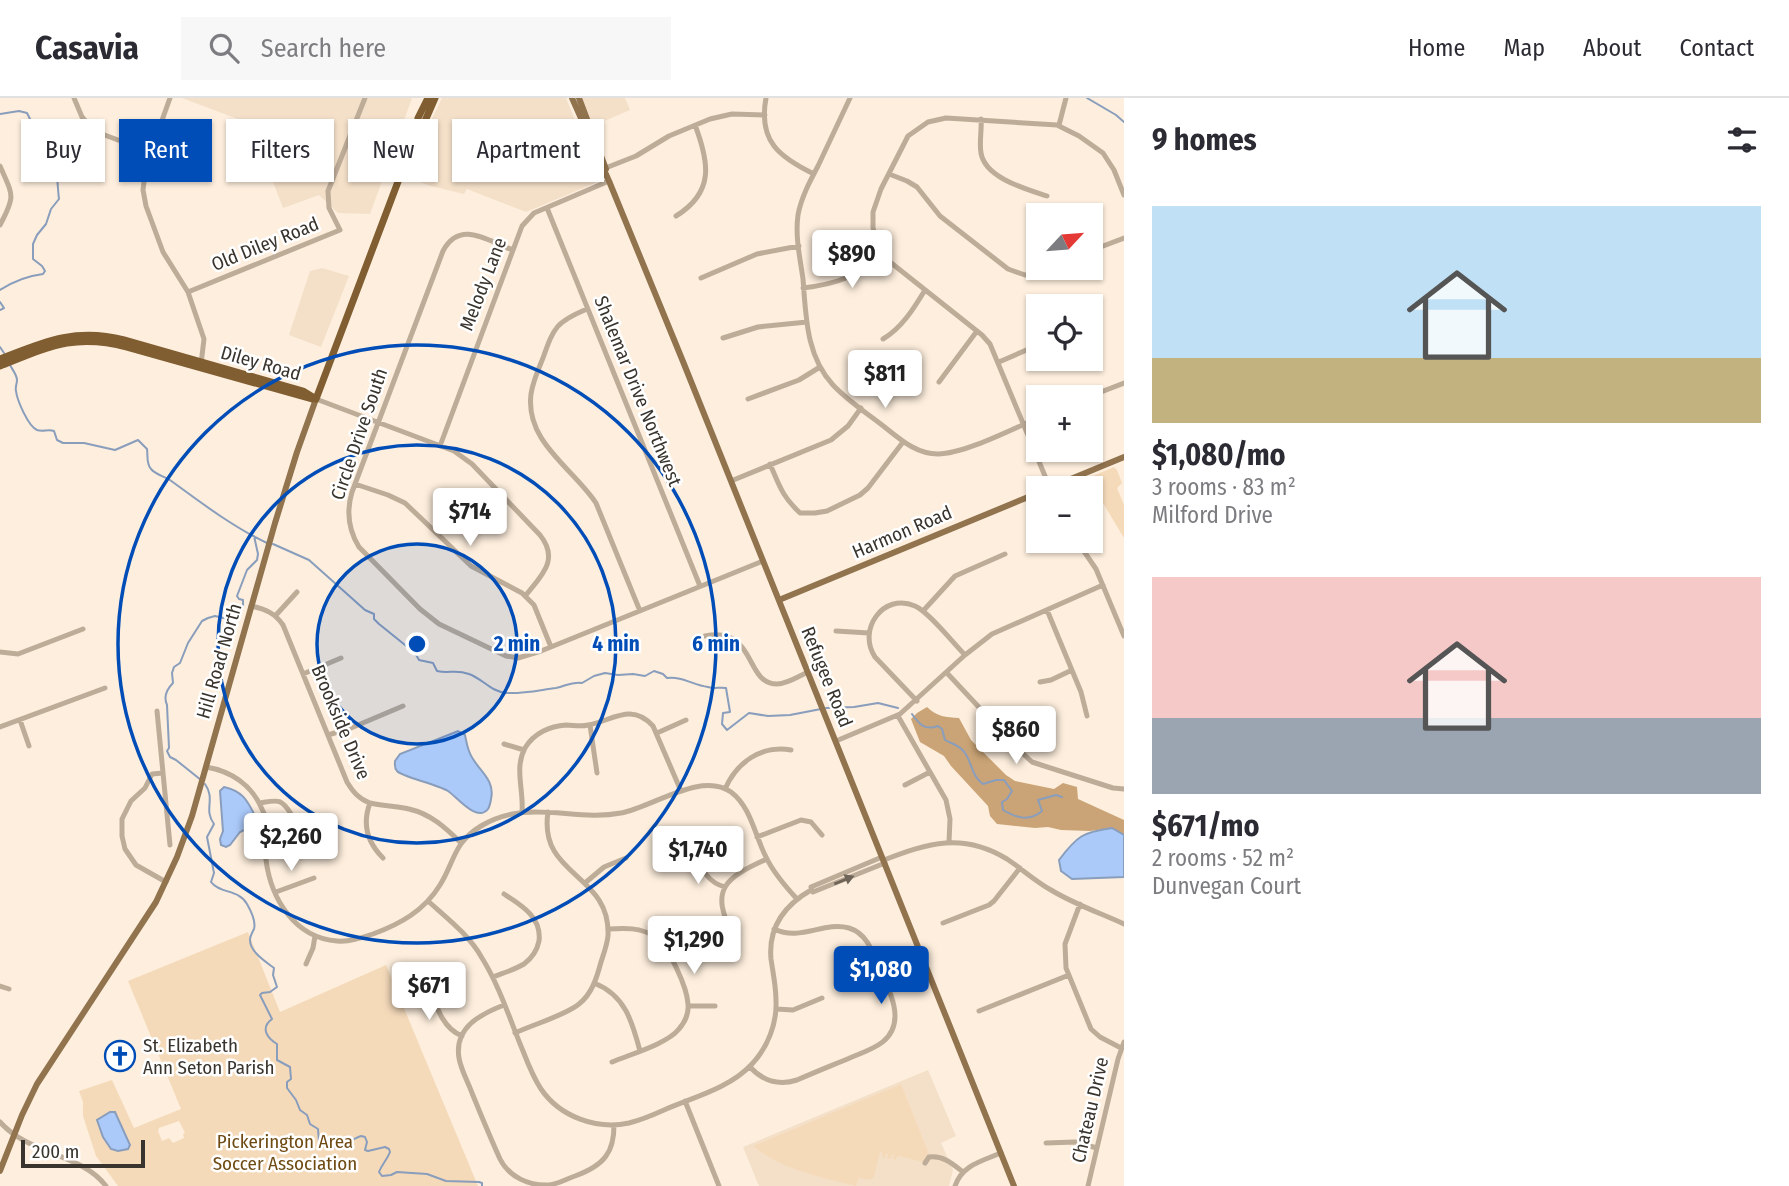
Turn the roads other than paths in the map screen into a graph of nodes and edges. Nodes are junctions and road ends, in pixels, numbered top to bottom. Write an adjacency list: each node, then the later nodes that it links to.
1 (74, 98): 17 (street)
2 (170, 98): 12 (street)
3 (365, 98): 39 (street, Old Diley Road)
4 (428, 98): 13 (highway)
5 (435, 98): 13 (highway)
6 (572, 98): 19 (main road, Refugee Road)
7 (579, 98): 19 (main road, Refugee Road)
8 (766, 98): 11 (street)
9 (850, 98): 20 (street)
10 (1066, 98): 16 (street)
11 (765, 115): 15 (street); 20 (street)
12 (162, 119)
13 (421, 119)
14 (981, 119): 16 (street); 21 (street); 26 (street)
15 (695, 125): 19 (street); 28 (street)
16 (1059, 125): 25 (street)
17 (119, 140)
18 (0, 166): 29 (street)
19 (605, 168): 22 (main road, Refugee Road)
20 (814, 174): 31 (street)
21 (889, 174): 34 (street); 35 (street)
22 (609, 181): 27 (street, Melody Lane); 66 (main road, Refugee Road)
23 (142, 182): 39 (street)
24 (398, 182): 55 (highway, Hill Road North)
25 (1124, 195)
26 (1047, 196)
27 (547, 208): 33 (street, Melody Lane); 40 (street, Shalemar Drive Northwest)
28 (676, 216)
29 (0, 225)
30 (1124, 237): 32 (street)
31 (799, 246): 36 (street); 37 (street)
32 (1103, 246)
33 (513, 250): 58 (street, Circle Drive South); 61 (street, Melody Lane)
34 (883, 253): 37 (street); 38 (street)
35 (1026, 275)
36 (701, 278)
37 (803, 288): 41 (street)
38 (925, 290): 42 (street); 44 (street)
39 (188, 292): 49 (street)
40 (587, 309): 73 (street, Shalemar Drive Northwest); 79 (street)
41 (807, 322): 43 (street); 51 (street)
42 (977, 331): 48 (street); 52 (street)
43 (723, 338)
44 (883, 339)
45 (1026, 350): 48 (street)
46 (17, 356): 47 (highway, Diley Road); 49 (highway, Diley Road); 50 (highway, Diley Road)
47 (0, 359)
48 (999, 362): 59 (street)
49 (201, 365): 55 (highway, Diley Road)
50 (0, 366)
51 (820, 367): 56 (street); 57 (street)
52 (939, 382)
53 (1124, 383): 54 (street)
54 (1103, 391)
55 (316, 399): 58 (street); 77 (main road, Hill Road North)
56 (748, 400)
57 (861, 408): 60 (street); 63 (street)
58 (378, 423): 61 (street); 67 (street, Circle Drive South)
59 (1024, 424): 60 (street); 64 (street)
60 (903, 442): 63 (street)
61 (440, 446): 75 (street)
62 (1124, 457): 65 (main road)
63 (770, 464): 66 (street)
64 (1044, 476)
65 (1078, 476)
66 (731, 481): 71 (main road, Refugee Road)
67 (355, 484): 75 (street); 89 (street, Circle Drive South)
68 (1026, 498): 76 (main road, Harmon Road)
69 (1085, 553): 72 (street)
70 (1005, 555): 80 (street)
71 (763, 561): 73 (street, Circle Drive South); 76 (main road, Refugee Road)
72 (1103, 585): 78 (street); 83 (street)
73 (700, 586): 79 (street, Circle Drive South)
74 (297, 592): 82 (street)
75 (526, 596): 89 (street)
76 (779, 600): 94 (main road, Refugee Road)
77 (251, 606): 82 (street); 115 (main road, Hill Road North)
78 (1047, 610): 91 (street); 93 (street)
79 (640, 611): 89 (street, Circle Drive South)
80 (923, 611): 86 (street); 91 (street)
81 (1124, 612): 83 (street)
82 (276, 615): 96 (street, Brookside Drive)
83 (1115, 615): 88 (street)
84 (83, 629): 90 (street)
85 (836, 631): 86 (street)
86 (869, 633): 99 (street)
87 (705, 636): 94 (street)
88 (1124, 636)
89 (551, 646)
90 (0, 652)
91 (965, 655): 95 (street)
92 (341, 658): 96 (street)
93 (1072, 670): 97 (street); 103 (street)
94 (808, 672): 110 (main road, Refugee Road)
95 (947, 673): 99 (street); 121 (street)
96 (303, 674): 109 (street, Brookside Drive)
97 (1040, 682)
98 (105, 688): 104 (street)
99 (917, 701): 102 (street)
100 (403, 706): 109 (street)
101 (157, 711): 117 (street)
102 (898, 716): 110 (street); 116 (street)
103 (1087, 716)
104 (20, 720): 107 (street); 112 (street)
105 (686, 720): 108 (street)
106 (590, 725): 108 (street); 113 (street); 118 (street)
107 (0, 727)
108 (657, 733): 122 (street)
109 (328, 735): 124 (street, Brookside Drive)
110 (836, 741): 137 (main road, Refugee Road)
111 (504, 744): 113 (street)
112 (29, 746)
113 (524, 750): 126 (street)
114 (791, 750): 120 (street)
115 (206, 767): 123 (street); 140 (main road, Hill Road North)
116 (930, 772): 119 (street); 130 (street)
117 (163, 773): 132 (street); 140 (street)
118 (597, 773)
119 (905, 785)
120 (725, 789): 122 (street); 129 (street)
121 (1124, 789)
122 (681, 792): 125 (street)
123 (260, 803): 127 (street); 127 (street)
124 (370, 803): 131 (street, Brookside Drive); 134 (street)
125 (548, 811): 126 (street); 141 (street)
126 (522, 812): 131 (street)
127 (268, 834): 143 (street)
128 (822, 835): 129 (street)
129 (757, 837): 136 (street)
130 (949, 842): 137 (street); 138 (street)
131 (461, 843): 146 (street)
132 (170, 845)
133 (696, 857): 142 (street)
134 (383, 858)
135 (626, 858): 141 (street)
136 (767, 859): 142 (street); 145 (street)
137 (884, 860): 145 (street); 179 (main road, Refugee Road)
138 (1020, 868): 147 (street); 148 (street)
139 (314, 878): 143 (street)
140 (166, 882): 176 (main road, Hill Road North)
141 (585, 883): 150 (street)
142 (725, 887): 152 (street)
143 (276, 892): 153 (street)
144 (504, 894): 156 (street)
145 (797, 899): 151 (street)
146 (428, 901): 153 (street); 156 (street)
147 (1080, 904): 149 (street); 155 (street)
148 (943, 923)
149 (1124, 925)
150 (608, 929): 158 (street); 163 (street)
151 (774, 929): 165 (street); 172 (street)
152 (733, 935)
153 (315, 936): 154 (street)
154 (306, 964)
155 (1069, 975): 166 (street); 169 (street)
156 (493, 977): 162 (street)
157 (427, 980): 168 (street)
158 (594, 983): 167 (street); 170 (street)
159 (0, 986): 160 (street)
160 (9, 989)
161 (822, 998): 165 (street)
162 (504, 1005): 167 (street); 168 (street)
163 (688, 1006): 164 (street); 170 (street)
164 (715, 1006)
165 (776, 1009): 172 (street)
166 (979, 1011)
167 (515, 1033): 175 (street)
168 (463, 1036): 175 (street)
169 (1123, 1045): 178 (street, Chateau Drive)
170 (639, 1051): 171 (street)
171 (612, 1062)
172 (750, 1067): 173 (street)
173 (685, 1101): 175 (street); 185 (street)
174 (0, 1122): 176 (street)
175 (614, 1125)
176 (14, 1136): 181 (main road, Hill Road North); 184 (street)
177 (1046, 1143): 178 (street)
178 (1097, 1148): 183 (street, Chateau Drive)
179 (1001, 1153): 182 (street); 187 (main road, Refugee Road)
180 (925, 1163): 182 (street)
181 (0, 1171)
182 (963, 1172): 186 (street)
183 (1088, 1185): 188 (street)
184 (106, 1186)
185 (719, 1186)
186 (955, 1186)
187 (1014, 1186)
188 (1098, 1186)

